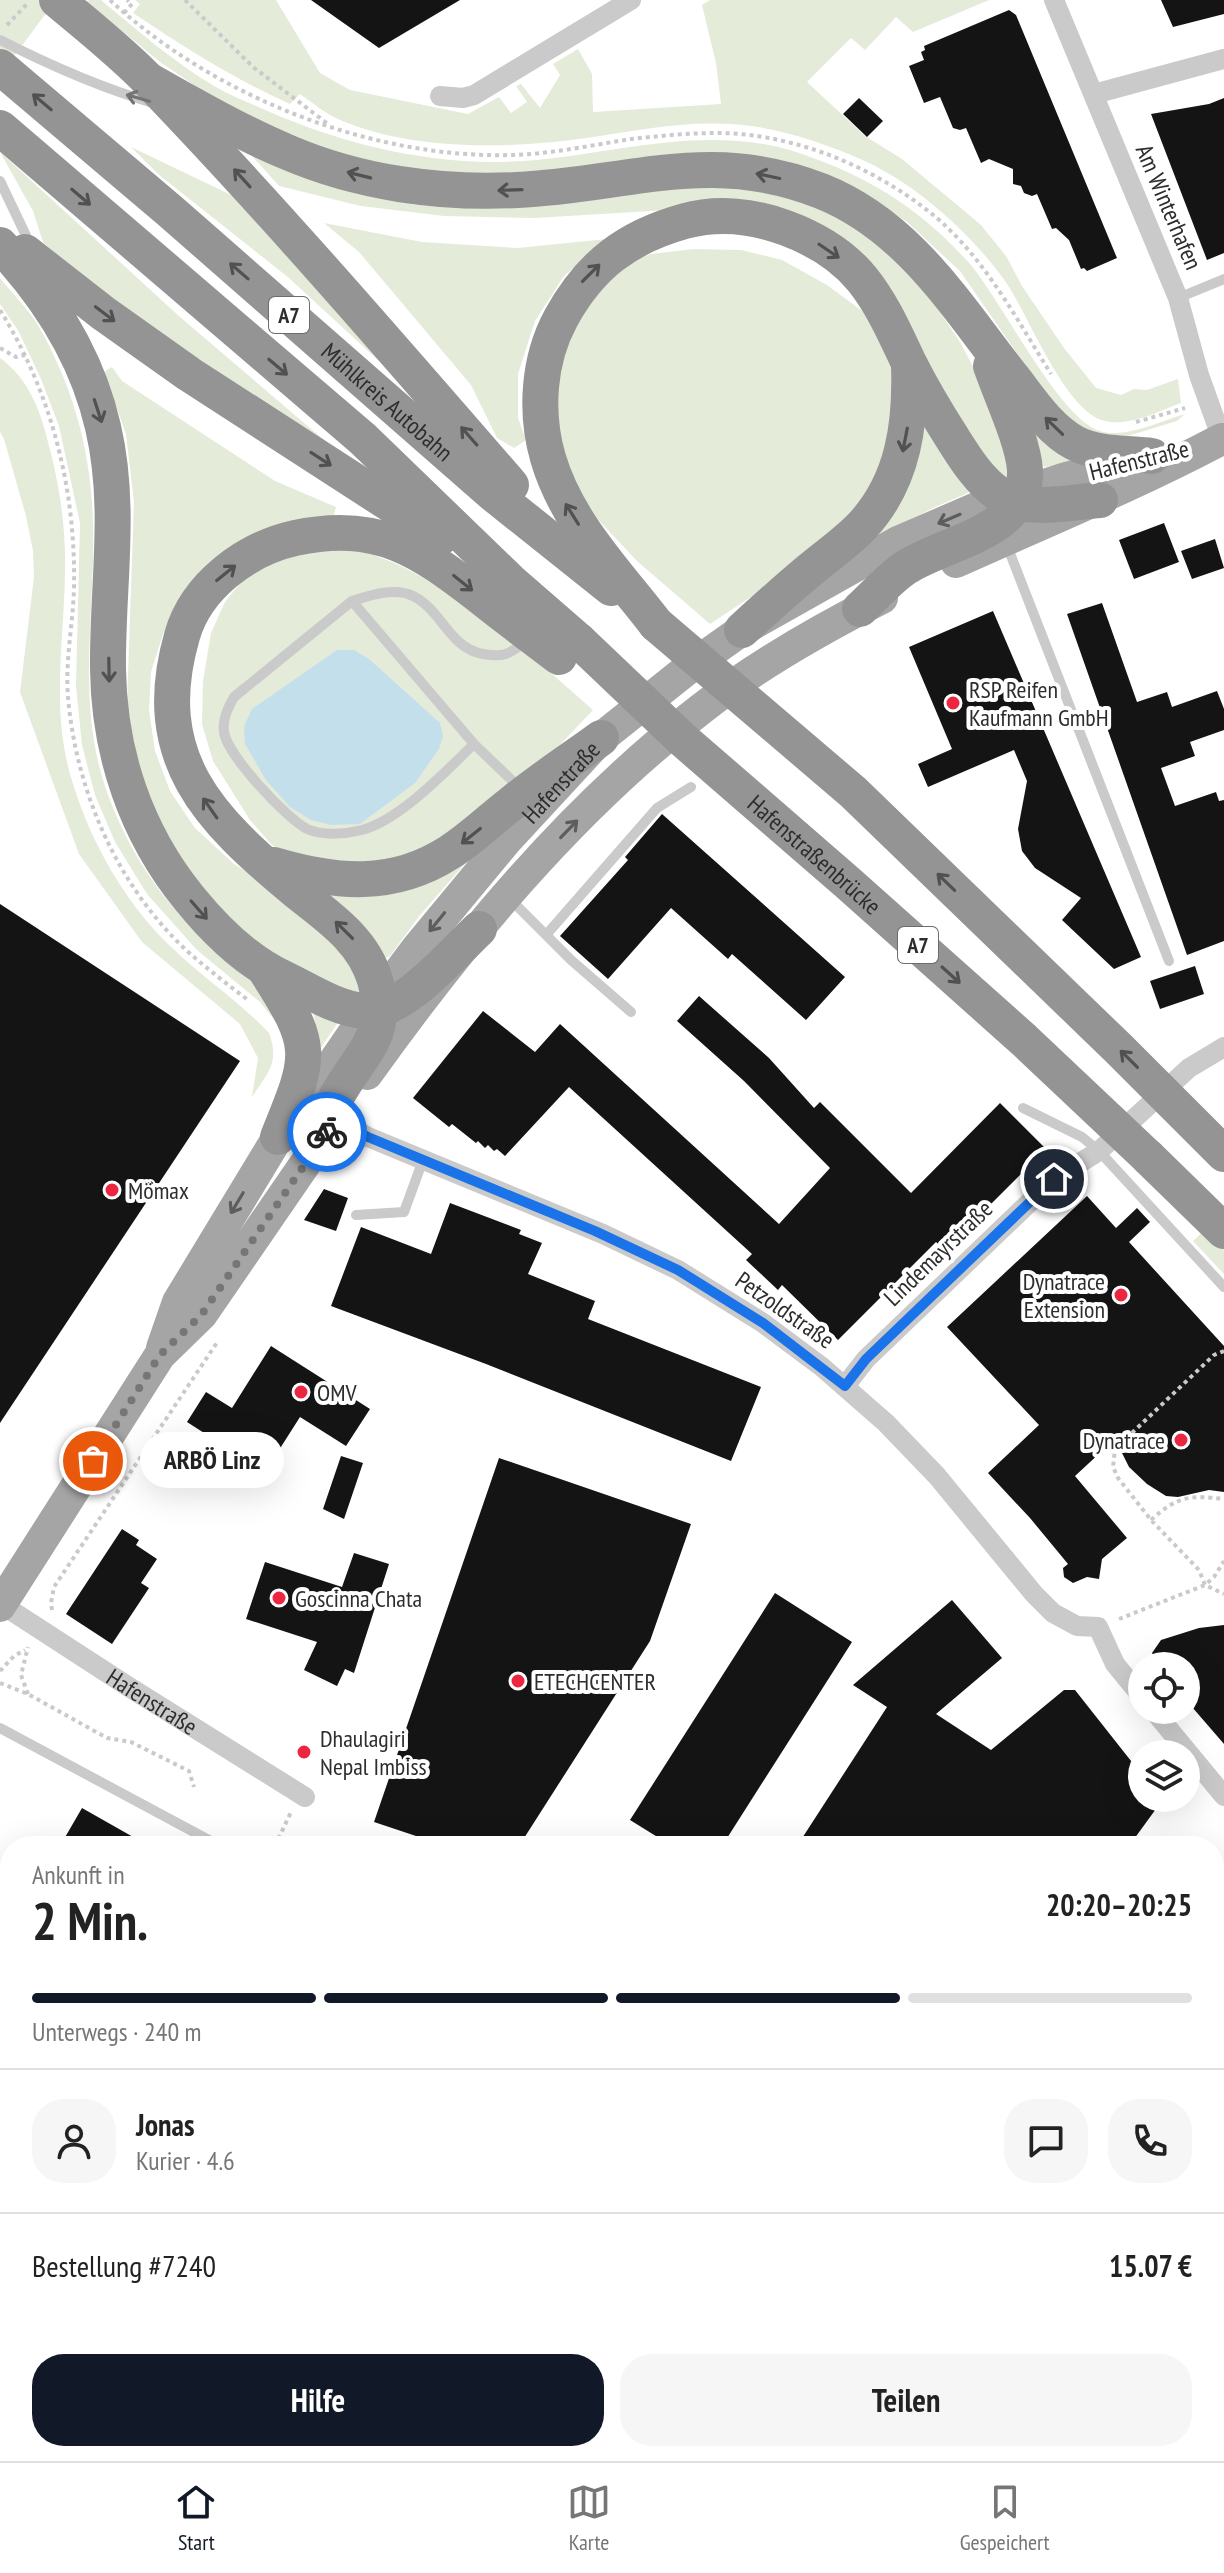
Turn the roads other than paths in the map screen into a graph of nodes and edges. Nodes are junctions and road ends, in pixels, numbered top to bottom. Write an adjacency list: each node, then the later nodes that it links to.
1 (631, 0): 8 (street)
2 (1054, 0): 7 (street, Am Winterhafen)
3 (66, 7): 6 (highway)
4 (6, 57): 9 (lane, one-way to 4); 26 (highway, Mühlkreis Autobahn / A7, one-way to 4)
5 (1224, 59): 7 (street)
6 (148, 80): 9 (highway); 11 (highway)
7 (1094, 94): 17 (street, Am Winterhafen)
8 (440, 96)
9 (173, 109): 11 (lane); 26 (highway, one-way to 9)
10 (0, 128): 27 (highway, Mühlkreis Autobahn / A7, one-way to 27)
11 (239, 130): 19 (highway, one-way to 11)
12 (0, 181): 15 (lane)
13 (0, 231): 15 (highway)
14 (0, 245): 18 (highway)
15 (37, 260): 18 (lane); 27 (highway, one-way to 27)
16 (1224, 279): 17 (lane)
17 (1178, 298): 21 (street, Am Winterhafen)
18 (57, 314): 42 (highway, one-way to 42)
19 (981, 338): 22 (highway, one-way to 19); 23 (highway)
20 (909, 363): 23 (highway); 29 (highway, one-way to 20); 31 (highway, one-way to 31)
21 (1222, 439): 22 (main road, Hafenstraße); 24 (main road, Hafenstraße)
22 (1152, 456): 23 (main road, Hafenstraße)
23 (1015, 497): 24 (highway); 30 (highway); 31 (main road, Hafenstraße, one-way to 31)
24 (1100, 500): 25 (main road, Hafenstraße)
25 (1006, 541): 30 (main road, Hafenstraße); 41 (lane)
26 (575, 559): 29 (highway, Mühlkreis Autobahn / A7)
27 (510, 581): 32 (highway, Mühlkreis Autobahn / A7)
28 (352, 601): 32 (lane); 34 (lane); 34 (lane)
29 (641, 608): 50 (highway, A7, one-way to 29, bridge)
30 (860, 609): 38 (main road, Hafenstraße, one-way to 30)
31 (742, 630): 33 (main road, Hafenstraße)
32 (557, 645): 37 (highway, one-way to 32); 53 (highway, Hafenstraßenbrücke / A7, one-way to 53, bridge)
33 (601, 738): 36 (highway); 43 (main road, Hafenstraße, one-way to 43)
34 (474, 744): 36 (lane)
35 (691, 787): 40 (lane)
36 (525, 793): 37 (highway, one-way to 37)
37 (265, 863): 43 (highway, one-way to 37)
38 (507, 896): 39 (main road, Hafenstraße); 40 (lane)
39 (479, 929): 43 (highway); 47 (main road, Hafenstraße)
40 (546, 935): 44 (lane)
41 (1169, 961)
42 (266, 971): 43 (highway); 48 (highway)
43 (376, 1006): 47 (highway); 48 (main road, Hafenstraße)
44 (631, 1012)
45 (1224, 1047): 49 (street, Lindemayrstraße)
46 (1023, 1108): 49 (lane)
47 (331, 1127): 51 (street, Petzoldstraße); 55 (main road, Hafenstraße)
48 (278, 1137): 55 (main road, Hafenstraße, one-way to 55)
49 (1099, 1151): 54 (lane); 56 (street, Lindemayrstraße)
50 (1224, 1154)
51 (423, 1160): 52 (lane); 56 (street, Petzoldstraße)
52 (356, 1215)
53 (1224, 1231)
54 (1224, 1287)
55 (160, 1355): 57 (main road, Hafenstraße)
56 (845, 1386): 58 (street, Petzoldstraße)
57 (1, 1605): 61 (street, Hafenstraße)
58 (1128, 1680)
59 (1165, 1724): 62 (street)
60 (0, 1728): 63 (lane)
61 (302, 1796)
62 (1224, 1796)
63 (201, 1836)

